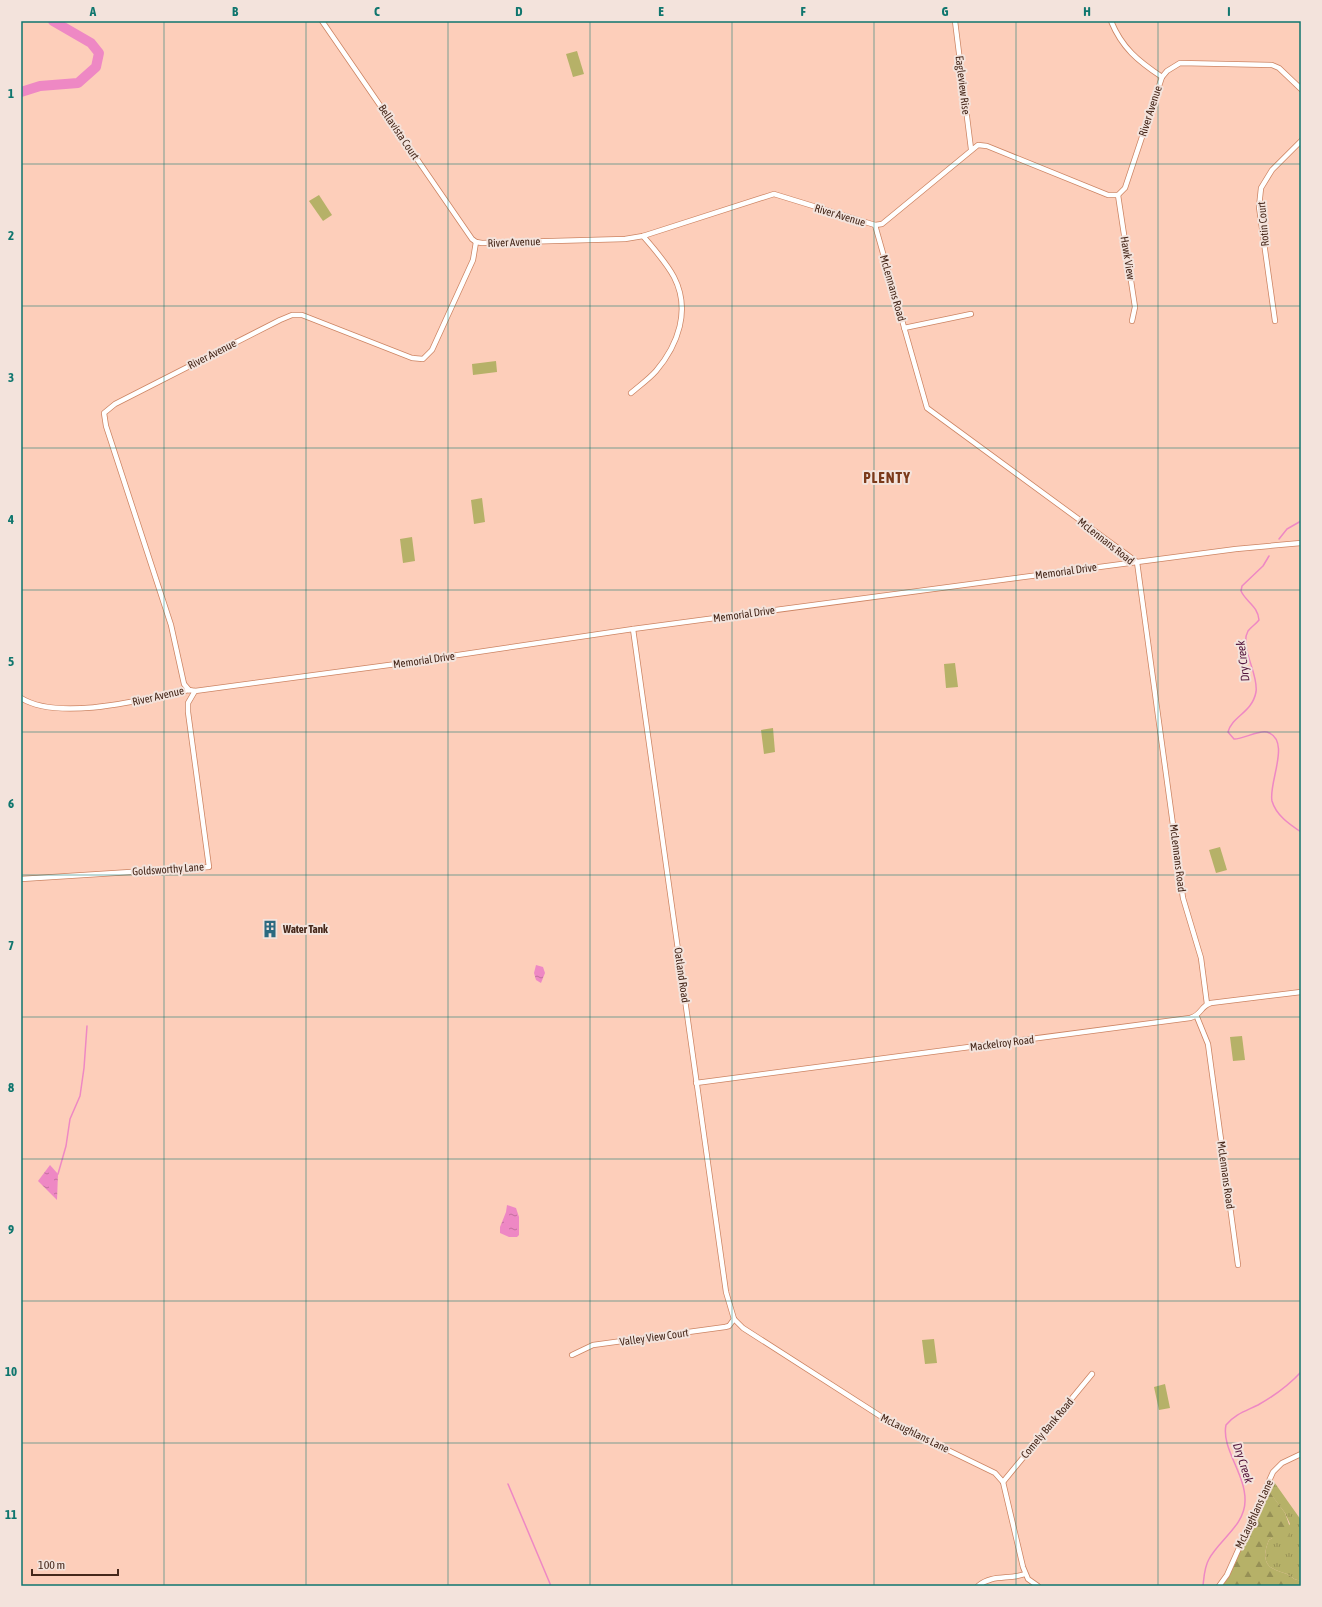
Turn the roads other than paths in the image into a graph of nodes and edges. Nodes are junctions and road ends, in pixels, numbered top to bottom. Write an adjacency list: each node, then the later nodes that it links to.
1 (322, 21): 11 (street, Bellavista Court)
2 (955, 21): 7 (street, Eagleview Rise)
3 (1111, 21): 4 (street)
4 (1162, 76): 5 (street, River Avenue); 8 (street, River Avenue)
5 (1300, 88)
6 (1301, 141): 14 (street, Rotin Court)
7 (971, 149): 8 (street); 9 (street, River Avenue)
8 (1118, 195): 13 (street, Hawk View)
9 (875, 226): 10 (street, River Avenue); 15 (street, McLennans Road)
10 (642, 236): 11 (street, River Avenue); 16 (street)
11 (476, 242): 20 (street, River Avenue)
12 (971, 314): 15 (street)
13 (1132, 321)
14 (1275, 321)
15 (904, 328): 18 (street, McLennans Road)
16 (631, 393)
17 (1301, 542): 18 (street, Memorial Drive)
18 (1137, 562): 19 (street, Memorial Drive); 25 (street, McLennans Road)
19 (633, 629): 21 (street, Memorial Drive); 27 (street, Oatland Road)
20 (189, 690): 21 (street, Memorial Drive); 22 (street, River Avenue)
21 (195, 691): 23 (street, Goldsworthy Lane)
22 (21, 698)
23 (21, 879)
24 (1301, 992): 25 (street)
25 (1207, 1004): 26 (street)
26 (1197, 1017): 27 (street, Mackelroy Road); 28 (street, McLennans Road)
27 (696, 1083): 29 (street, Oatland Road)
28 (1238, 1265)
29 (734, 1319): 30 (street, Valley View Court); 33 (street, McLaughlans Lane)
30 (572, 1355)
31 (1092, 1374): 33 (street, Comely Bank Road)
32 (1301, 1454): 37 (street, McLaughlans Lane)
33 (1003, 1482): 34 (street)
34 (1025, 1574): 35 (street); 36 (street)
35 (978, 1586)
36 (1038, 1586)
37 (1219, 1586)

